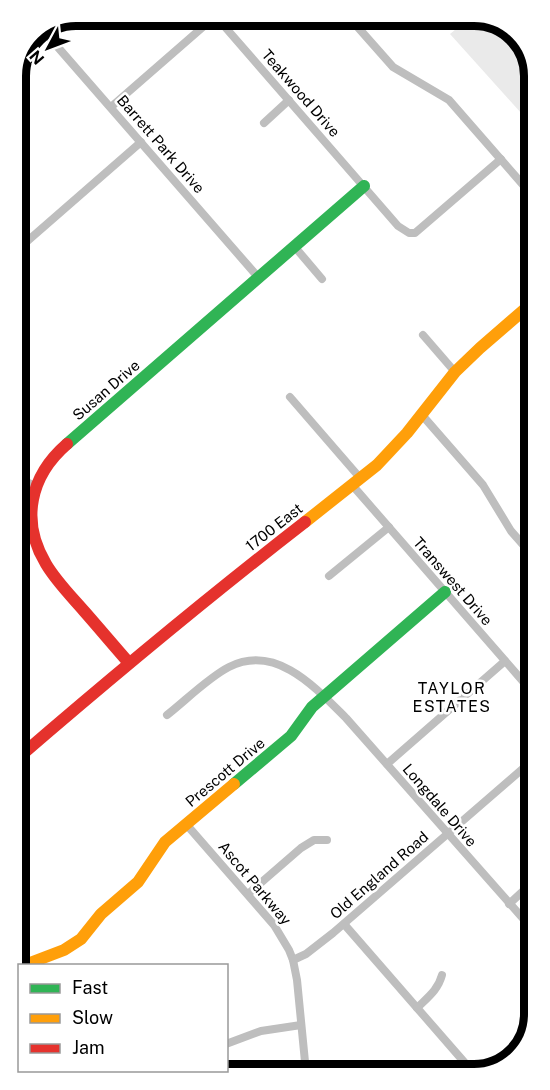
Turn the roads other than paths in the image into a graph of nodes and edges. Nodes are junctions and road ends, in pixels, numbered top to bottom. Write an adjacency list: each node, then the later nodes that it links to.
1 (204, 26): 6 (street, Teakwood Drive)
2 (224, 26): 5 (street, Teakwood Drive)
3 (357, 26): 9 (street)
4 (47, 34): 6 (street, Barrett Park Drive)
5 (289, 100): 7 (street); 10 (street, Teakwood Drive)
6 (111, 107): 8 (street, Barrett Park Drive)
7 (264, 123)
8 (141, 142): 12 (street); 14 (street, Barrett Park Drive)
9 (501, 159): 10 (street, Teakwood Drive); 11 (street)
10 (364, 186): 13 (street, Susan Drive)
11 (524, 186)
12 (26, 242)
13 (294, 246): 14 (street, Susan Drive); 15 (street)
14 (258, 277): 25 (street, Susan Drive)
15 (322, 279)
16 (524, 310): 17 (street, 1700 East)
17 (520, 313): 18 (street); 20 (street, 1700 East)
18 (524, 317)
19 (423, 335): 20 (street)
20 (455, 372): 22 (street, 1700 East)
21 (290, 397): 24 (street, Transwest Drive)
22 (422, 415): 24 (street, 1700 East); 27 (street)
23 (26, 482): 25 (street)
24 (357, 482): 26 (street, Transwest Drive); 31 (street, 1700 East)
25 (35, 486): 31 (street, Susan Drive)
26 (389, 527): 28 (street); 29 (street, Transwest Drive)
27 (524, 540)
28 (329, 576)
29 (445, 592): 30 (street, Transwest Drive); 33 (street, Prescott Drive)
30 (505, 662): 32 (street, Transwest Drive); 36 (street)
31 (129, 663): 35 (street, 1700 East)
32 (524, 683)
33 (324, 696): 34 (street, Longdale Drive); 36 (street, Longdale Drive); 38 (street, Prescott Drive)
34 (167, 715)
35 (26, 746)
36 (387, 764): 39 (street, Longdale Drive)
37 (524, 768): 39 (street, Old England Road)
38 (186, 824): 42 (street, Ascot Parkway); 47 (street, Prescott Drive)
39 (447, 833): 43 (street, Longdale Drive); 45 (street, Old England Road)
40 (327, 840): 42 (street)
41 (524, 890): 43 (street)
42 (248, 894): 46 (street, Ascot Parkway)
43 (509, 904): 44 (street, Longdale Drive)
44 (524, 920)
45 (344, 924): 46 (street, Old England Road); 49 (street)
46 (293, 960): 50 (street, Ascot Parkway)
47 (26, 964)
48 (442, 975): 49 (street)
49 (417, 1008): 53 (street)
50 (301, 1025): 51 (street); 52 (street, Ascot Parkway)
51 (228, 1043)
52 (305, 1064)
53 (466, 1064)

